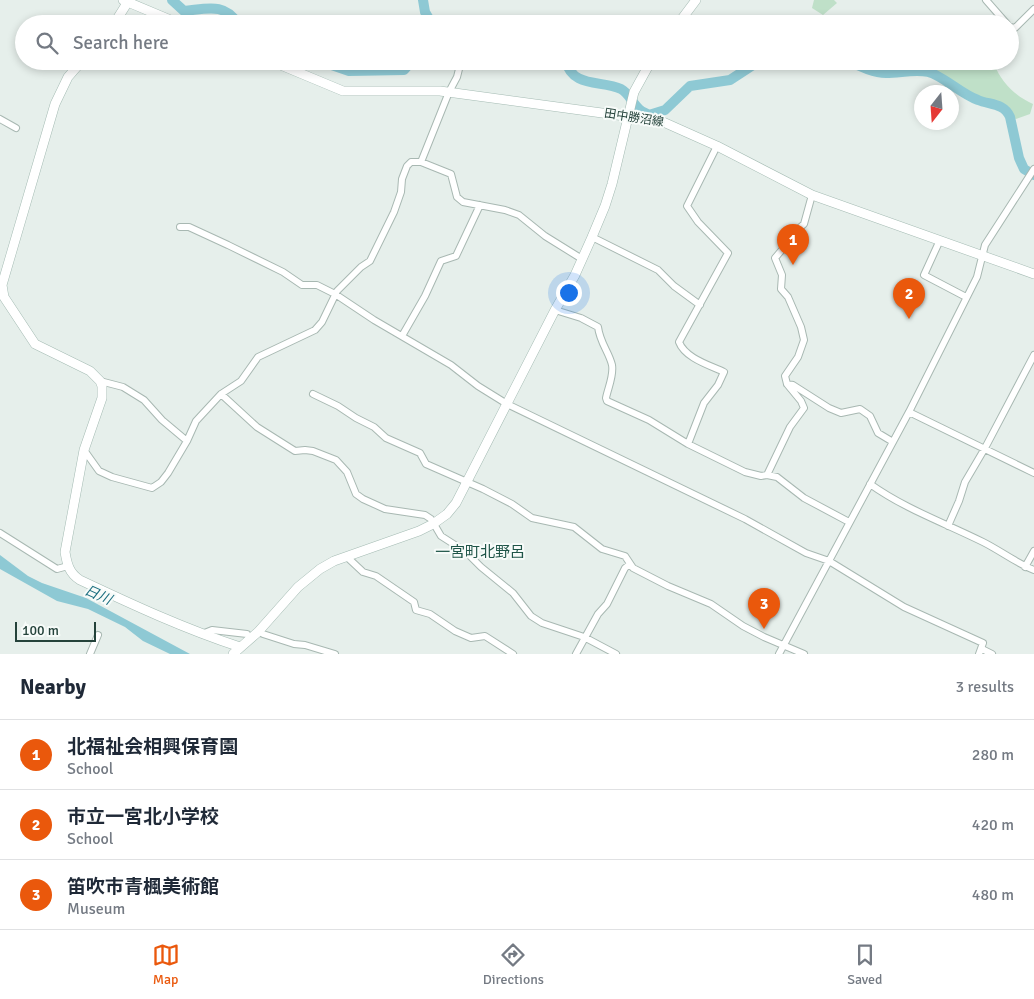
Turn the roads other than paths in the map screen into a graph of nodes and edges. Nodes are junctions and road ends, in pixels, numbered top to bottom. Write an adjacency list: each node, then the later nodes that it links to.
1 (696, 0): 7 (street)
2 (986, 0): 8 (street)
3 (127, 1): 5 (street); 6 (street)
4 (1034, 9): 9 (street)
5 (119, 15)
6 (159, 15)
7 (685, 15)
8 (1000, 15)
9 (1019, 24)
10 (75, 70): 31 (street)
11 (293, 70): 14 (street, 田中勝沼線)
12 (459, 70): 14 (street)
13 (646, 70): 15 (street)
14 (450, 92): 15 (street, 田中勝沼線); 19 (street)
15 (628, 117): 18 (street, 田中勝沼線); 25 (street)
16 (0, 119): 17 (street)
17 (16, 128)
18 (717, 146): 22 (street, 田中勝沼線); 33 (street)
19 (421, 162): 23 (street); 30 (street)
20 (1034, 169): 21 (street)
21 (1031, 179): 27 (street)
22 (812, 195): 26 (street, 田中勝沼線); 38 (street)
23 (480, 205): 28 (street); 35 (street)
24 (180, 227): 30 (street)
25 (592, 237): 28 (street); 33 (street)
26 (940, 240): 27 (street, 田中勝沼線); 32 (street)
27 (982, 256): 29 (street, 田中勝沼線); 32 (street)
28 (582, 259): 34 (street)
29 (1034, 274)
30 (335, 294): 35 (street); 39 (street)
31 (2, 297): 37 (street)
32 (966, 297): 42 (street)
33 (700, 305): 45 (street)
34 (555, 310): 41 (street); 45 (street)
35 (402, 336): 41 (street)
36 (1034, 355): 46 (street)
37 (100, 381): 43 (street); 47 (street)
38 (787, 384): 44 (street); 49 (street)
39 (221, 394): 43 (street); 53 (street)
40 (313, 394): 50 (street)
41 (507, 404): 50 (street); 58 (street)
42 (908, 412): 44 (street); 46 (street)
43 (187, 441): 47 (street)
44 (893, 442): 51 (street)
45 (688, 444): 49 (street)
46 (985, 448): 48 (street); 54 (street)
47 (84, 450): 60 (street)
48 (1034, 473)
49 (767, 475): 52 (street)
50 (467, 483): 53 (street); 59 (street)
51 (870, 484): 52 (street); 54 (street)
52 (849, 522): 58 (street)
53 (434, 524): 57 (street); 67 (street)
54 (948, 526): 61 (street)
55 (0, 533): 60 (street)
56 (1034, 551): 61 (street)
57 (347, 557): 69 (street); 73 (street)
58 (829, 561): 68 (street); 70 (street)
59 (630, 564): 67 (street); 68 (street)
60 (68, 566): 63 (street)
61 (1025, 567): 62 (street)
62 (1034, 570)
63 (202, 634): 64 (street); 69 (street)
64 (247, 634)
65 (264, 634): 72 (street)
66 (98, 635): 71 (street)
67 (584, 637): 74 (street); 75 (street)
68 (783, 646): 76 (street); 77 (street)
69 (236, 651)
70 (981, 651): 78 (street)
71 (90, 654)
72 (335, 654)
73 (513, 654)
74 (576, 654)
75 (616, 654)
76 (779, 654)
77 (804, 654)
78 (992, 654)

